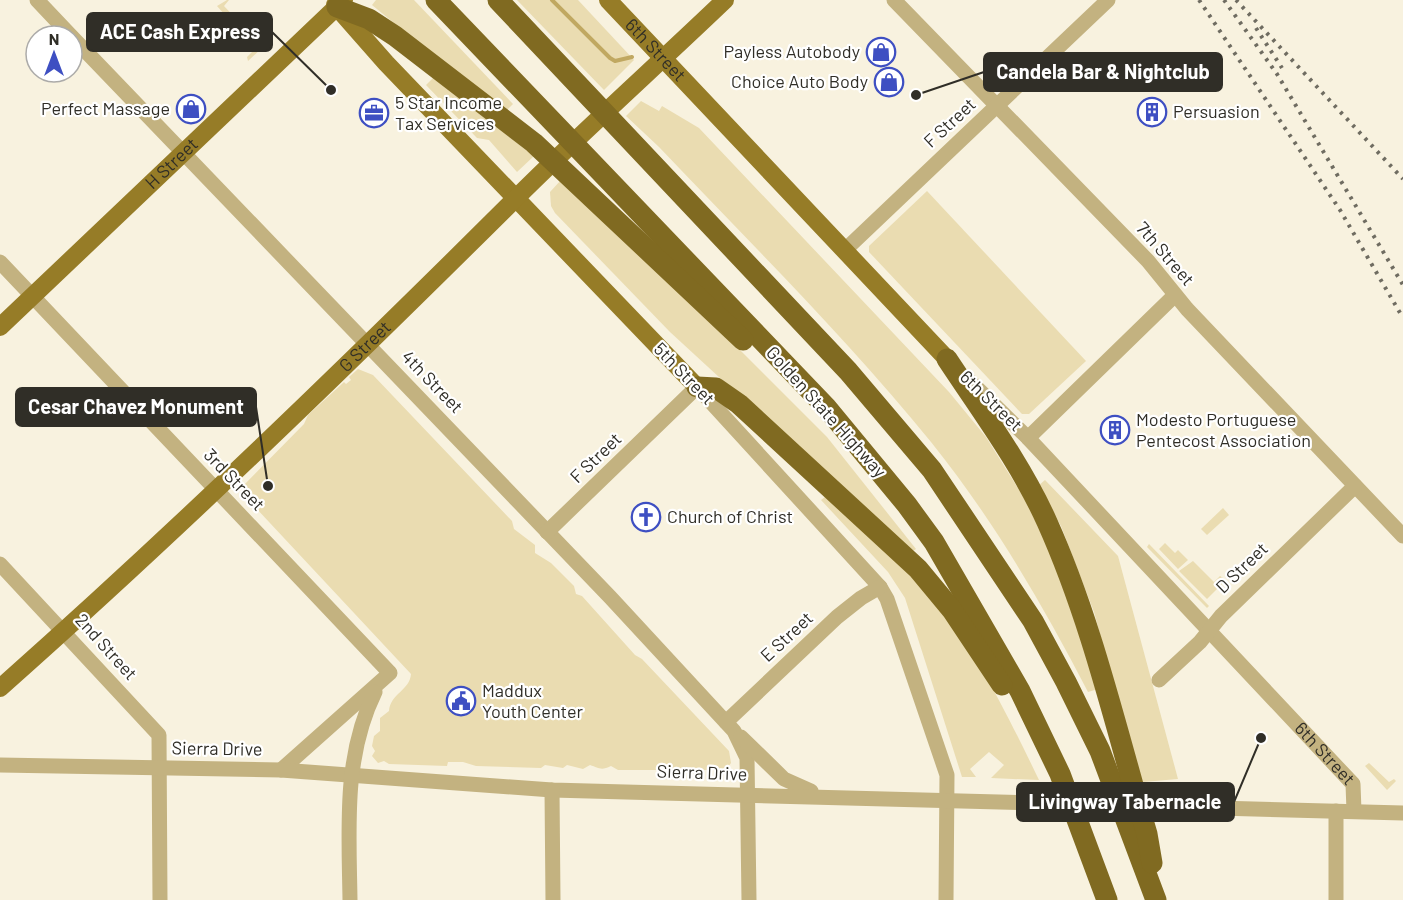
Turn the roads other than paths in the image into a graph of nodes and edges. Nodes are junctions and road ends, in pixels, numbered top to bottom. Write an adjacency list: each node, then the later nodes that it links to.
1 (37, 0): 9 (street, 4th Street)
2 (436, 0): 23 (highway, Golden State Highway)
3 (498, 0): 57 (highway)
4 (608, 0): 11 (main road, 6th Street)
5 (725, 0): 11 (main road, G Street)
6 (894, 0): 12 (street, 7th Street)
7 (1108, 0): 12 (street, F Street)
8 (337, 2): 13 (main road, H Street); 14 (main road, 5th Street); 23 (highway)
9 (60, 24)
10 (84, 49): 13 (street, 4th Street)
11 (663, 59): 14 (main road, G Street); 15 (main road, 6th Street)
12 (998, 105): 15 (street, F Street); 17 (street, 7th Street)
13 (184, 153): 18 (main road, H Street); 20 (street, 4th Street)
14 (515, 199): 20 (main road, G Street); 22 (main road, 5th Street)
15 (844, 250): 21 (main road, 6th Street)
16 (0, 262): 18 (street, 3rd Street)
17 (1175, 295): 24 (street); 25 (street, 7th Street)
18 (32, 297): 19 (main road, H Street); 26 (street, 3rd Street)
19 (0, 327)
20 (369, 344): 26 (main road, G Street); 27 (street, 4th Street)
21 (947, 359): 24 (street, 6th Street); 57 (highway)
22 (697, 387): 27 (street, F Street); 30 (street, 5th Street); 41 (highway)
23 (826, 407): 41 (highway, Golden State Highway)
24 (1028, 438): 32 (street, 6th Street)
25 (1355, 486): 28 (street, 7th Street); 32 (street, D Street)
26 (215, 489): 31 (main road, G Street); 34 (street, 3rd Street)
27 (547, 532): 36 (street, 4th Street)
28 (1403, 536)
29 (0, 564): 31 (street, 2nd Street)
30 (880, 587): 36 (street, E Street); 45 (street, 5th Street)
31 (65, 631): 35 (main road, G Street); 38 (street, 2nd Street)
32 (1208, 631): 33 (street, D Street); 48 (street, 6th Street)
33 (1159, 680)
34 (379, 684): 39 (street); 40 (street)
35 (0, 688)
36 (730, 726): 43 (street, 4th Street); 44 (street, 4th Street)
37 (0, 765): 38 (street, Sierra Drive)
38 (160, 767): 39 (street, Sierra Drive); 50 (street, 2nd Street)
39 (281, 770): 40 (street, Sierra Drive)
40 (350, 773): 42 (street, Sierra Drive); 51 (street)
41 (1060, 774): 49 (highway, Golden State Highway)
42 (552, 789): 43 (street, Sierra Drive); 52 (street)
43 (747, 794): 44 (street, Sierra Drive); 53 (street, 4th Street)
44 (826, 796): 45 (street, Sierra Drive)
45 (946, 800): 47 (street, Sierra Drive); 54 (street, 5th Street)
46 (1400, 809): 48 (street, Sierra Drive)
47 (1336, 811): 48 (street, Sierra Drive); 58 (street)
48 (1353, 811)
49 (1077, 816): 55 (highway); 56 (highway, Golden State Highway)
50 (160, 900)
51 (350, 900)
52 (553, 900)
53 (749, 900)
54 (946, 900)
55 (1095, 900)
56 (1107, 900)
57 (1157, 900)
58 (1336, 900)

